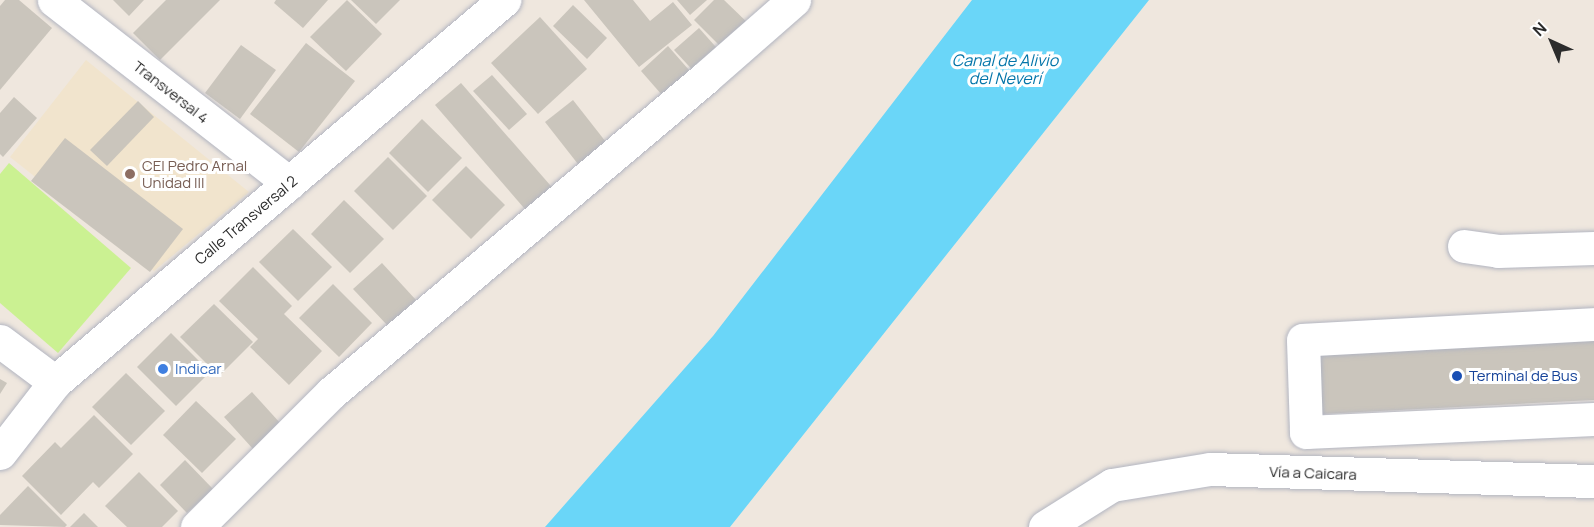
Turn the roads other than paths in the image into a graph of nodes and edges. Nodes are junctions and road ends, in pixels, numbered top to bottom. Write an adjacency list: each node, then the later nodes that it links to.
1 (54, 0): 4 (street, Transversal 4)
2 (794, 0): 13 (street)
3 (488, 5): 4 (street, Calle Transversal 2)
4 (289, 183): 9 (street, Calle Transversal 2)
5 (1464, 246): 6 (street)
6 (1594, 248)
7 (1594, 324): 10 (street)
8 (0, 341): 9 (street)
9 (55, 382): 11 (street, Calle Transversal 2)
10 (1594, 419)
11 (0, 453)
12 (1594, 481): 14 (street, Vía a Caicara)
13 (197, 527)
14 (1046, 527)

